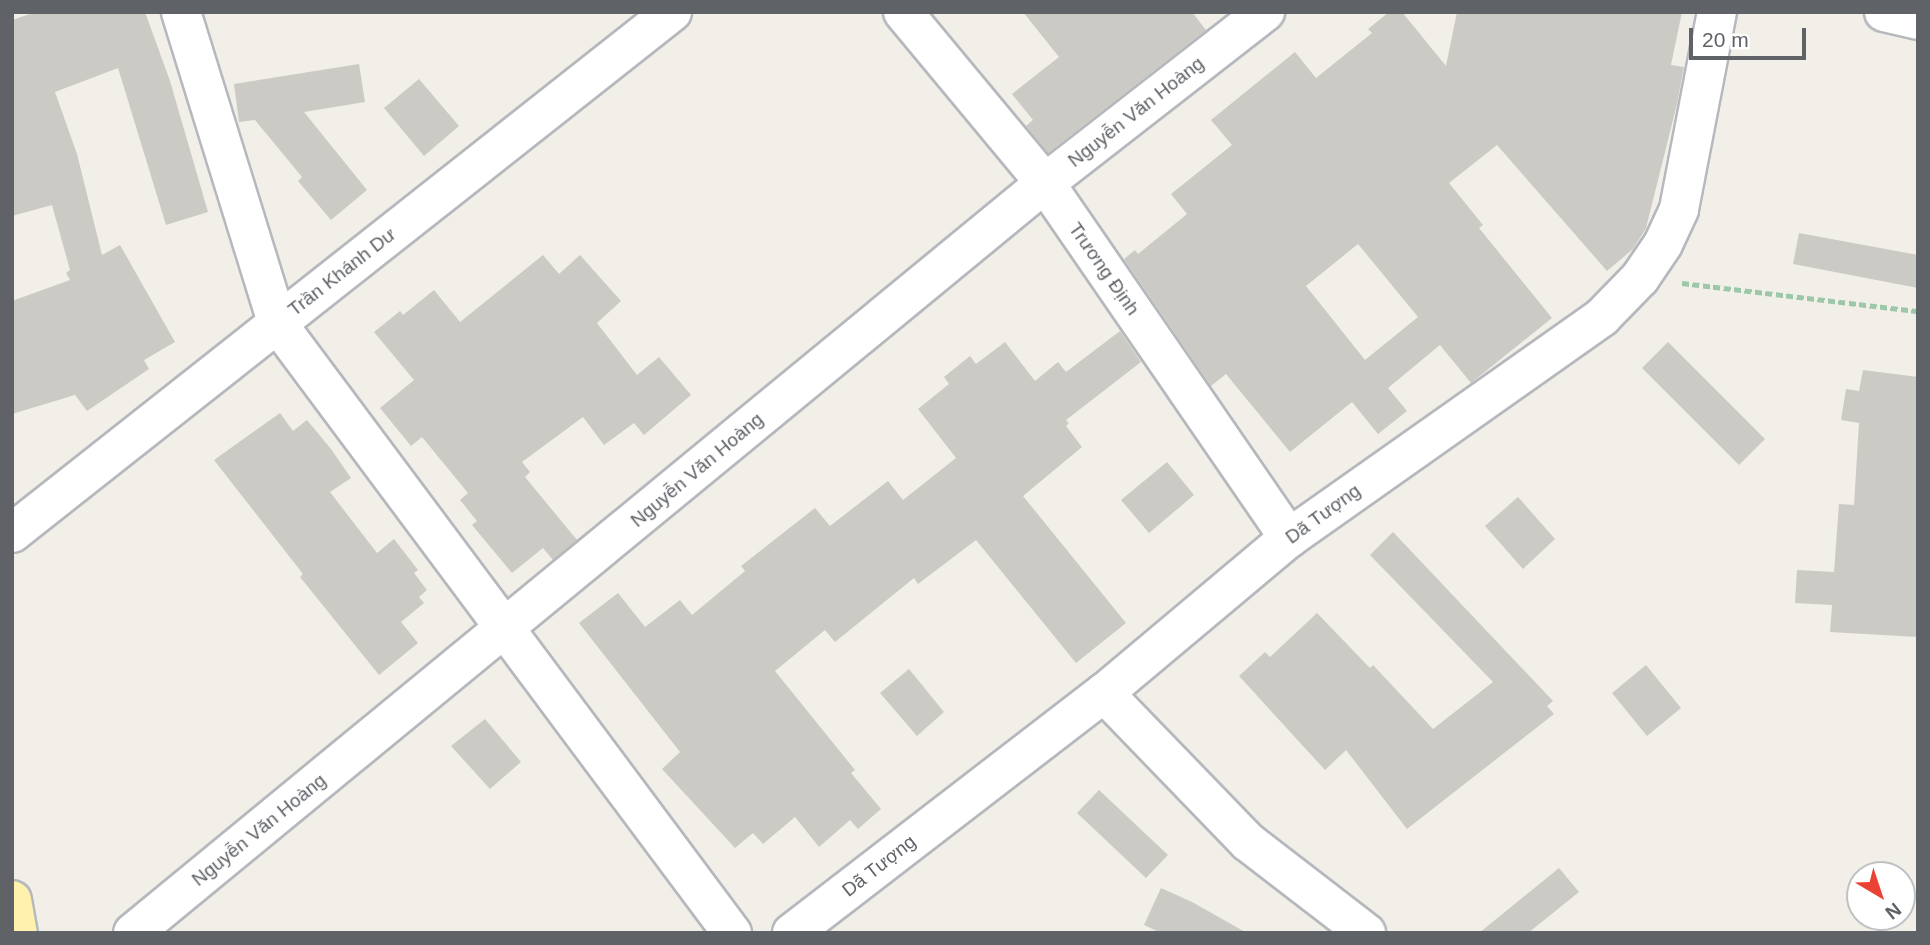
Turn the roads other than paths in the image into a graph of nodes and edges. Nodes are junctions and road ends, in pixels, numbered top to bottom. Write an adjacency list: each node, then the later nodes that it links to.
1 (181, 12): 9 (street)
2 (672, 12): 9 (street, Trần Khánh Dư)
3 (903, 12): 8 (street, Trương Định)
4 (1265, 12): 8 (street, Nguyễn Văn Hoàng)
5 (1717, 12): 11 (street, Dã Tượng)
6 (1884, 12): 7 (street)
7 (1918, 20)
8 (1045, 183): 11 (street, Trương Định); 12 (street, Nguyễn Văn Hoàng)
9 (277, 323): 10 (street, Trần Khánh Dư); 12 (street)
10 (12, 533)
11 (1289, 538): 13 (street, Dã Tượng)
12 (505, 628): 16 (street, Nguyễn Văn Hoàng); 17 (street)
13 (1104, 693): 18 (street, Dã Tượng); 19 (street)
14 (12, 900): 15 (main road)
15 (18, 933)
16 (133, 933)
17 (732, 933)
18 (792, 933)
19 (1366, 933)

